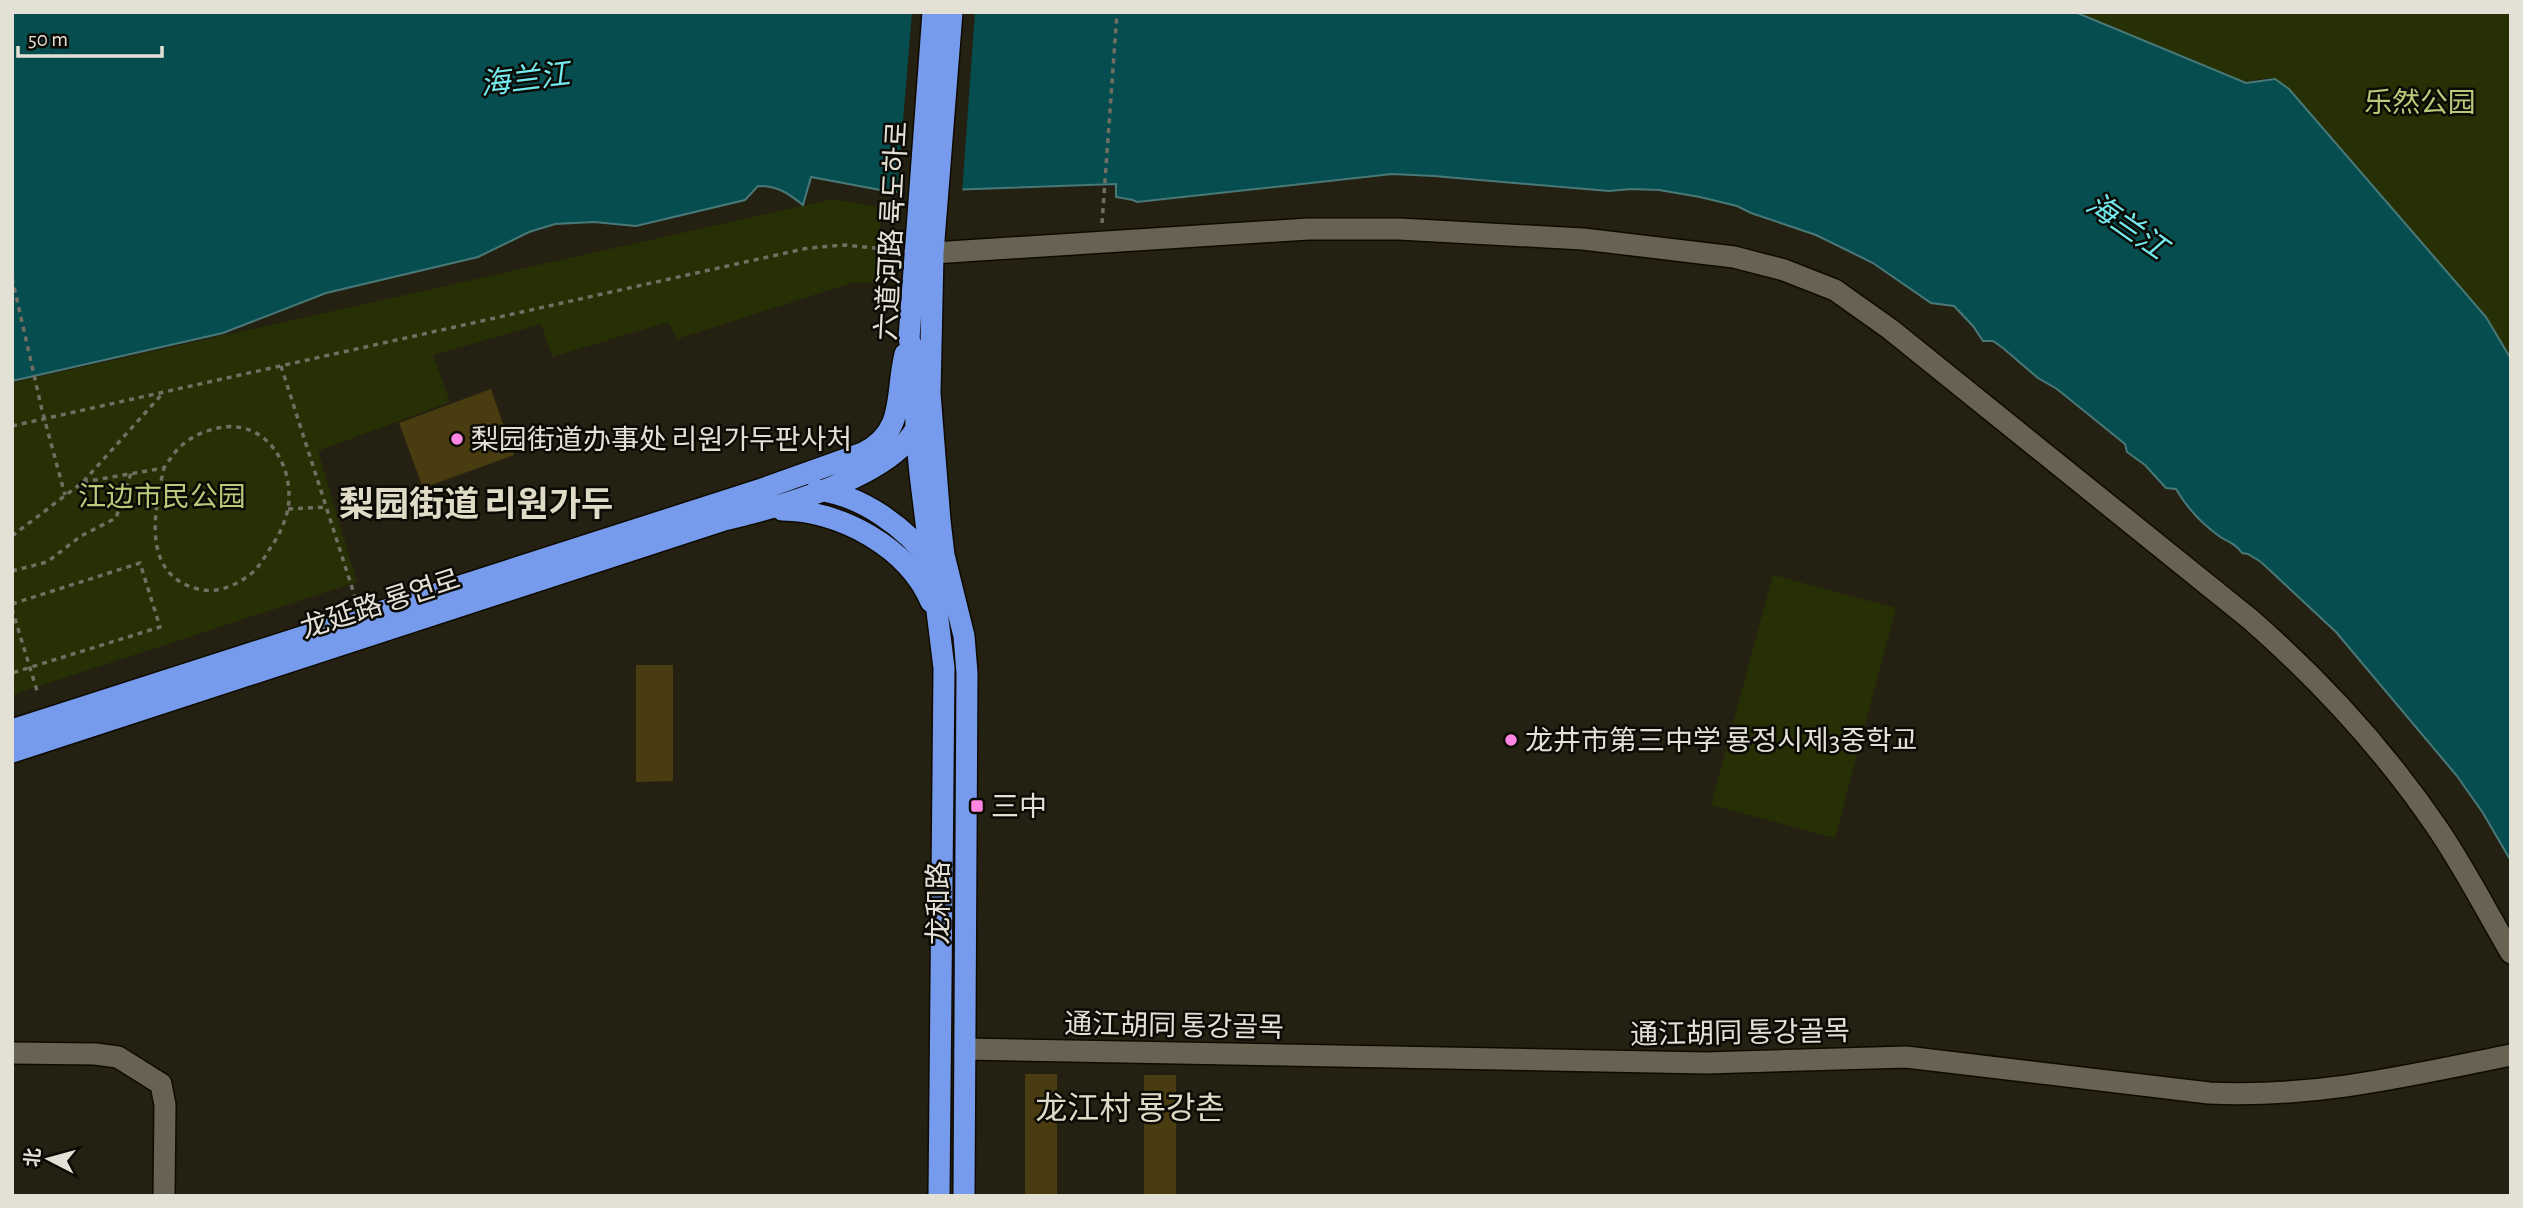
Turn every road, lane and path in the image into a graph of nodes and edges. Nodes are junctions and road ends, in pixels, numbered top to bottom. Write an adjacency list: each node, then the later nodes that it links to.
1 (933, 12): 4 (highway, 六道河路 륙도하로)
2 (952, 12): 4 (highway, 六道河路 륙도하로)
3 (1117, 12): 5 (path)
4 (925, 228): 6 (highway, 六道河路 륙도하로)
5 (1101, 244): 6 (street); 36 (street)
6 (924, 252): 8 (highway, 六道河路 륙도하로); 9 (path); 11 (highway, 六道河路 륙도하로)
7 (12, 278): 12 (path)
8 (909, 338): 14 (highway, 六道河路 륙도하로); 18 (highway, 龙延路 룡연로)
9 (281, 366): 10 (path); 21 (path)
10 (164, 392): 12 (path); 17 (path)
11 (930, 393): 14 (highway, 龙延路 룡연로); 28 (highway, 六道河路 륙도하로)
12 (45, 418): 13 (path); 20 (path)
13 (12, 426)
14 (916, 430): 19 (highway, 龙延路 룡연로); 25 (highway, 六道河路 륙도하로)
15 (164, 468): 16 (path); 22 (path); 22 (path)
16 (131, 472): 17 (path); 26 (path)
17 (83, 482): 20 (path)
18 (762, 489): 19 (highway, 龙延路 룡연로); 29 (highway, 龙延路 룡연로)
19 (826, 491): 23 (highway, 龙延路 룡연로); 25 (highway, 龙延路 룡연로)
20 (65, 495): 24 (path)
21 (326, 507): 22 (path); 29 (path)
22 (288, 509)
23 (765, 510): 30 (highway, 龙延路 룡연로); 35 (highway, 龙延路 룡연로)
24 (12, 536)
25 (929, 559): 28 (highway, 龙延路 룡연로); 30 (highway, 六道河路 륙도하로)
26 (12, 571)
27 (12, 606): 31 (path); 31 (path)
28 (959, 611): 37 (highway, 龙和路)
29 (362, 617): 34 (highway, 龙延路 룡연로)
30 (938, 620): 41 (highway, 龙和路)
31 (30, 668): 32 (path); 33 (path)
32 (12, 673)
33 (38, 694)
34 (12, 730)
35 (12, 752)
36 (2511, 953)
37 (965, 1049): 39 (street, 通江胡同 통강골목); 42 (highway, 龙和路)
38 (12, 1053): 40 (street)
39 (2511, 1055)
40 (164, 1196)
41 (939, 1196)
42 (964, 1196)

